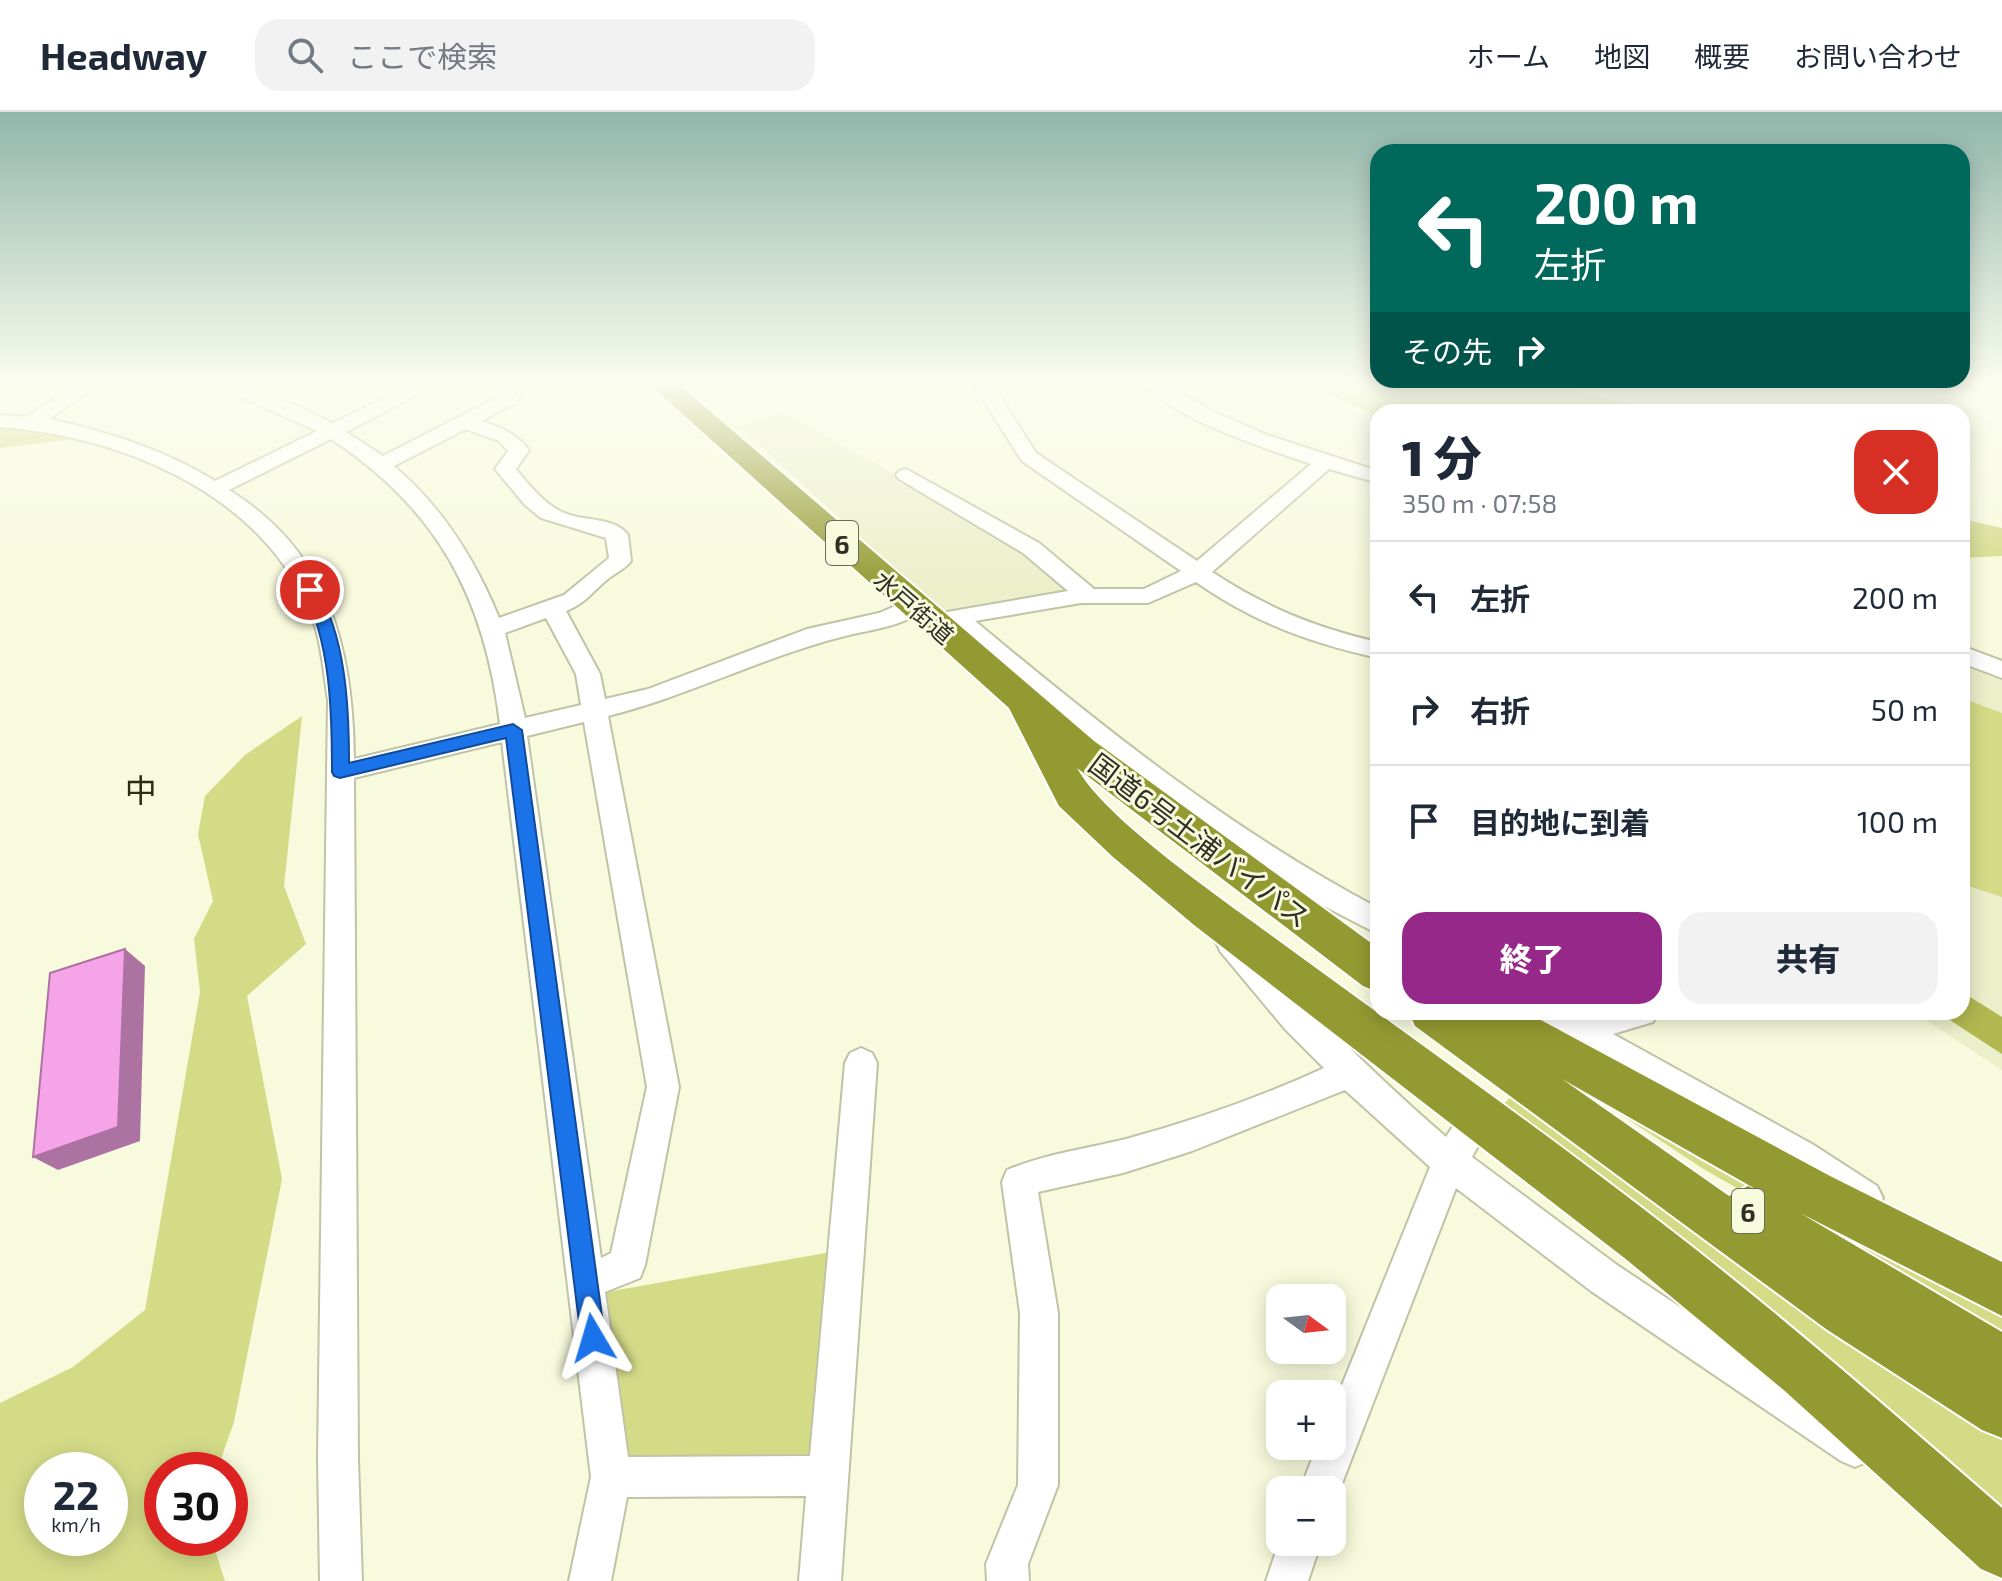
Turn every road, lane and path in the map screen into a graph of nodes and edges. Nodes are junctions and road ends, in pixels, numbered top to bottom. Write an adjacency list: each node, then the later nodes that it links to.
1 (139, 451): 13 (street)
2 (294, 451): 13 (street)
3 (362, 451): 10 (street)
4 (408, 451): 10 (street)
5 (519, 451): 17 (street)
6 (738, 451): 16 (highway, 水戸街道 / 6)
7 (1025, 451): 14 (street)
8 (1295, 451): 9 (street)
9 (1325, 462): 12 (street); 14 (street)
10 (382, 464): 19 (street)
11 (906, 475): 15 (street)
12 (1370, 475)
13 (215, 489): 26 (street)
14 (1198, 572): 15 (street); 20 (street)
15 (1089, 596): 18 (street)
16 (914, 606): 18 (highway, 水戸街道 / 6); 24 (street)
17 (553, 609): 19 (street); 24 (street)
18 (946, 622): 23 (highway, 水戸街道 / 6); 29 (street)
19 (494, 629): 25 (street)
20 (1370, 648)
21 (1970, 657): 22 (street)
22 (2002, 670)
23 (1025, 704): 27 (highway, 国道6号土浦バイパス / 6); 28 (highway)
24 (594, 711): 25 (street); 41 (street)
25 (513, 730): 26 (street); 41 (street)
26 (340, 772): 50 (street)
27 (1274, 896): 30 (highway); 31 (highway, 国道6号土浦バイパス / 6)
28 (1209, 913): 37 (street); 48 (highway)
29 (1370, 918)
30 (1370, 948)
31 (1370, 967)
32 (1451, 1020): 35 (highway, 6)
33 (1610, 1020): 34 (street)
34 (1560, 1026): 40 (street)
35 (1489, 1035): 42 (highway); 43 (highway, 6); 44 (highway, 6)
36 (861, 1063): 45 (street)
37 (1350, 1072): 39 (street); 53 (street)
38 (1471, 1128): 39 (street)
39 (1449, 1163): 46 (street); 48 (street)
40 (2002, 1266)
41 (586, 1282): 47 (street)
42 (2002, 1290)
43 (2002, 1363)
44 (2002, 1410)
45 (828, 1476): 47 (street); 52 (street)
46 (1326, 1476)
47 (611, 1477): 51 (street)
48 (2000, 1546)
49 (1295, 1556): 54 (street)
50 (341, 1581)
51 (590, 1581)
52 (820, 1581)
53 (1008, 1581)
54 (1287, 1581)

